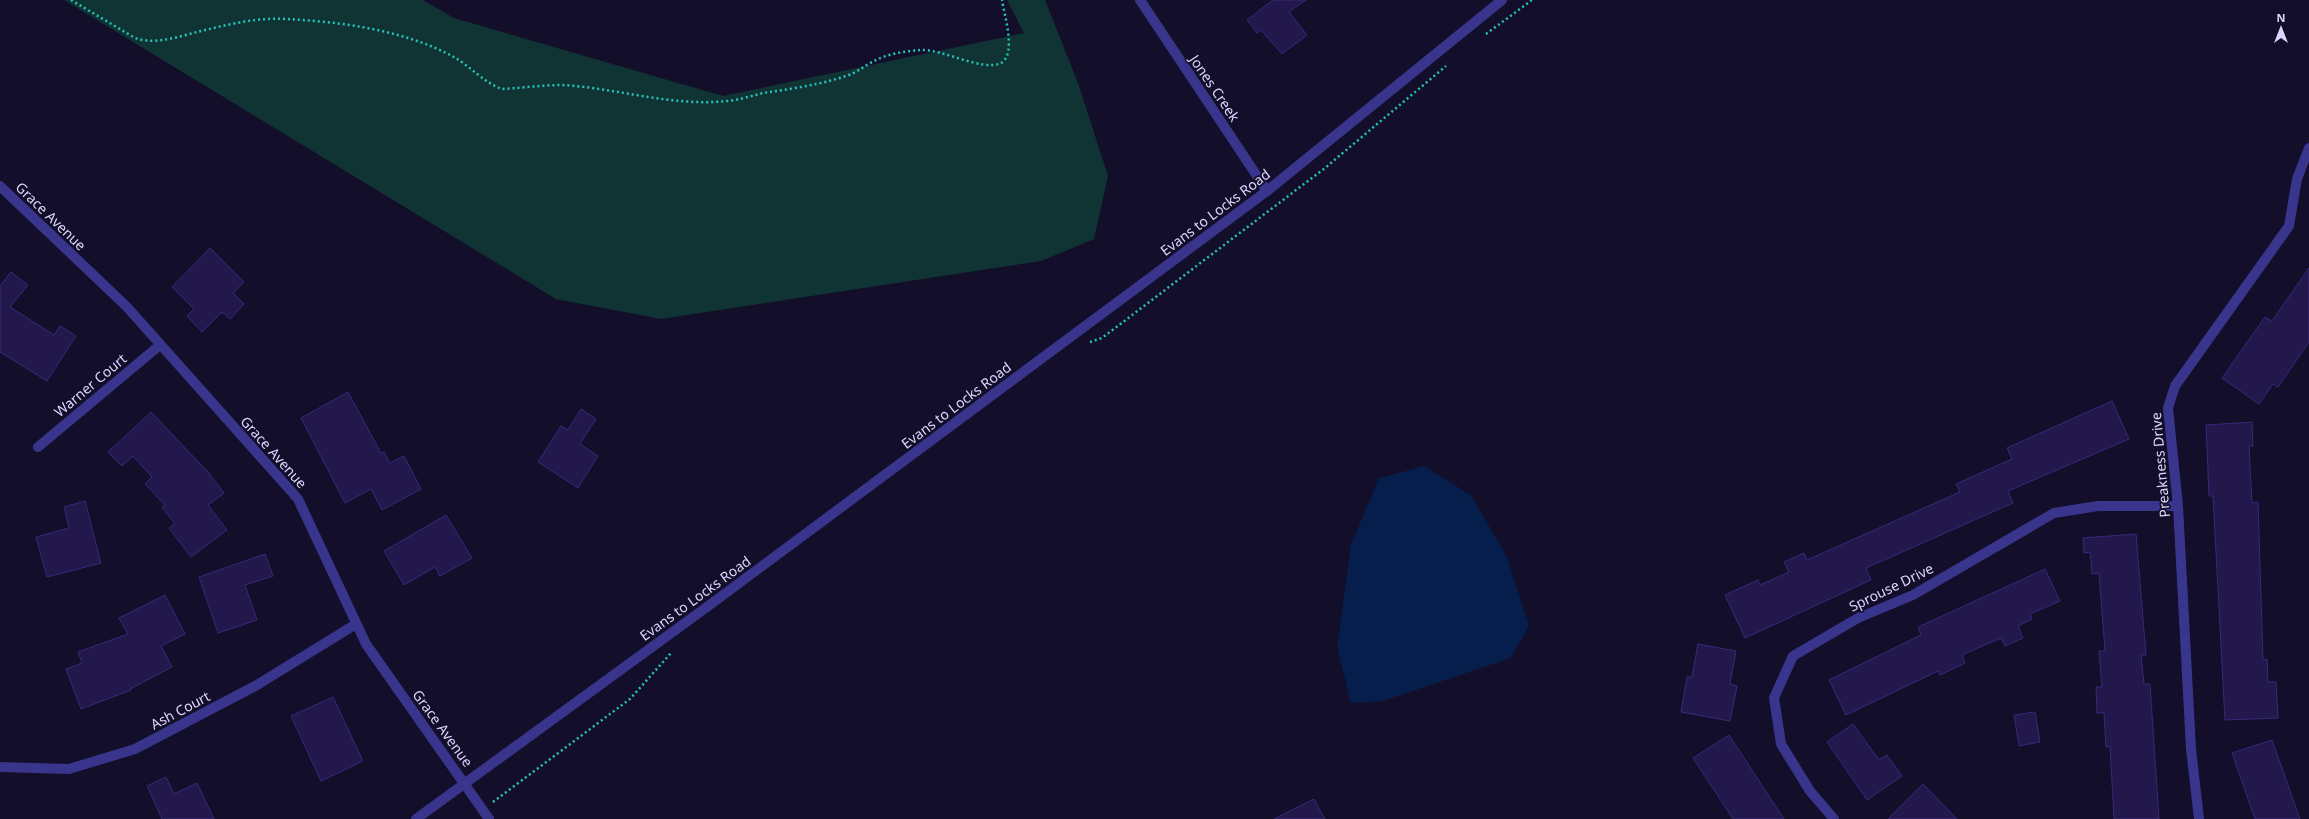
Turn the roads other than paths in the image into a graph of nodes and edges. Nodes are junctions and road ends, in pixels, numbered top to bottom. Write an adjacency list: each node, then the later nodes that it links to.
1 (1140, 0): 5 (street, Jones Creek)
2 (1502, 0): 5 (street, Evans to Locks Road)
3 (2309, 148): 8 (street, Preakness Drive)
4 (0, 186): 6 (street, Grace Avenue)
5 (1267, 191): 11 (street, Evans to Locks Road)
6 (160, 345): 7 (street, Warner Court); 9 (street, Grace Avenue)
7 (38, 447)
8 (2178, 506): 14 (street, Sprouse Drive); 15 (street, Preakness Drive)
9 (356, 624): 10 (street, Ash Court); 11 (street, Grace Avenue)
10 (0, 767)
11 (464, 782): 12 (street, Evans to Locks Road); 13 (street, Grace Avenue)
12 (416, 819)
13 (489, 819)
14 (1834, 819)
15 (2199, 819)

